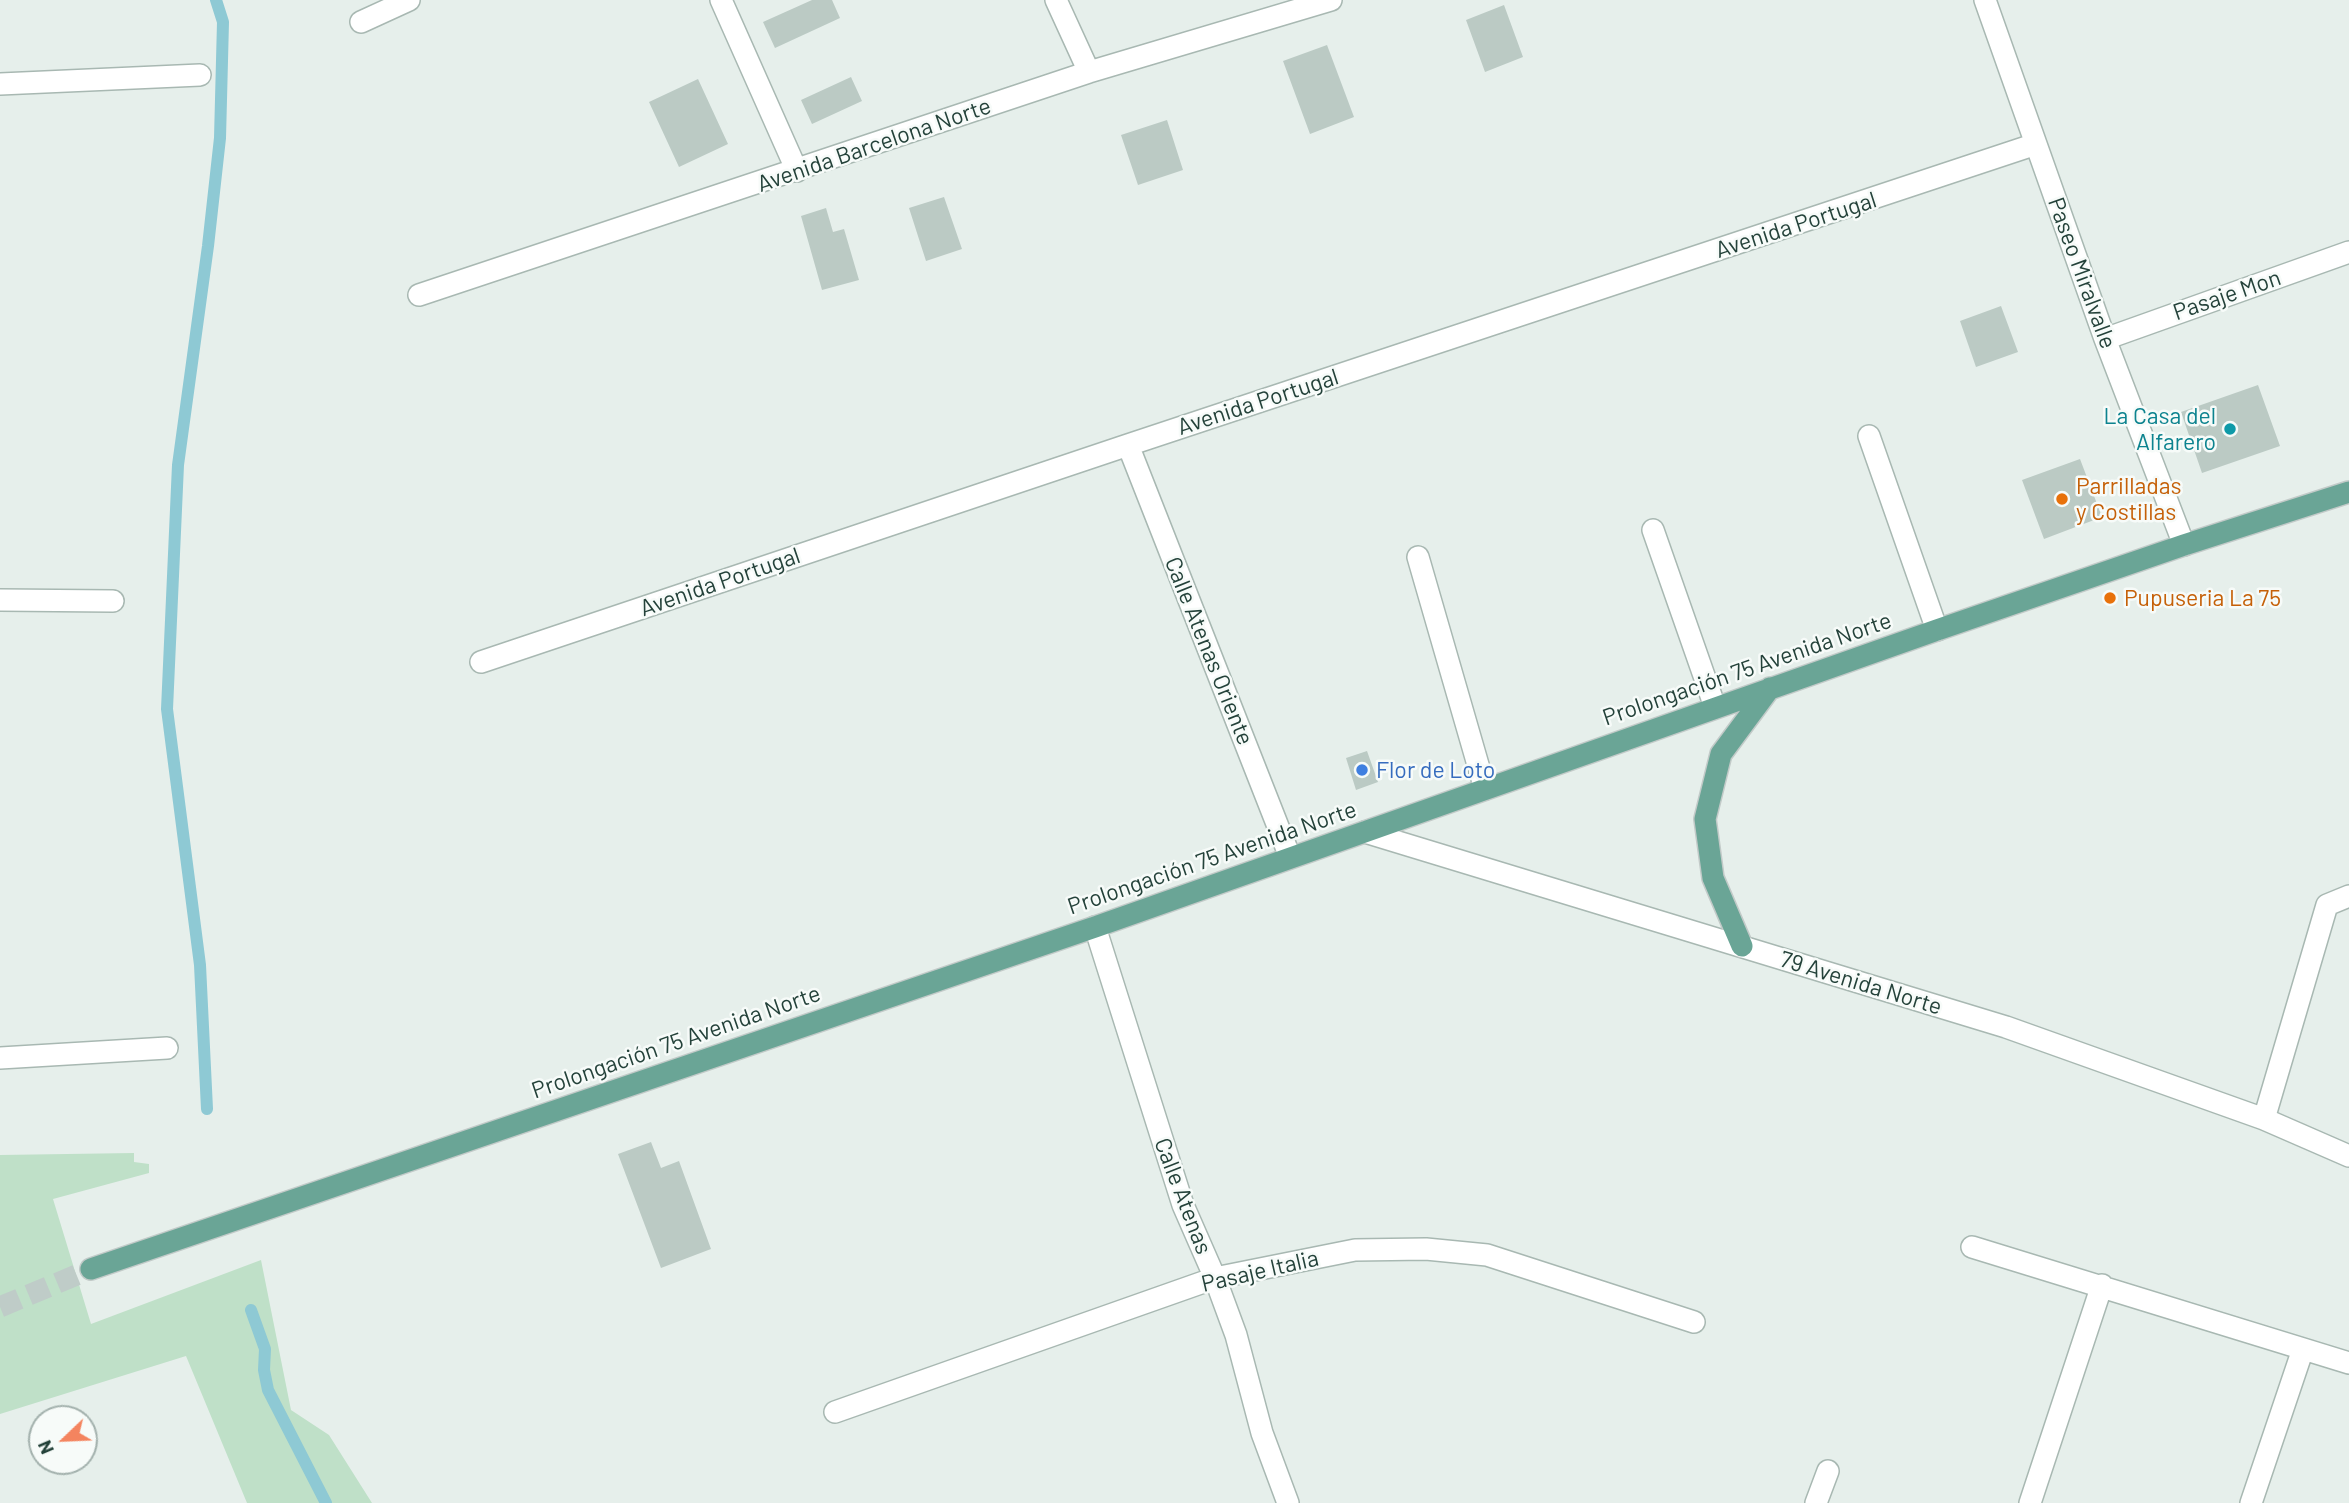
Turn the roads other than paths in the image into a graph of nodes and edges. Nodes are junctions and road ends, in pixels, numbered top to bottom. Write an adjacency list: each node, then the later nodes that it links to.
1 (409, 0): 6 (street)
2 (721, 0): 11 (street)
3 (1056, 0): 7 (street)
4 (1331, 0): 7 (street, Avenida Barcelona Norte)
5 (1985, 0): 10 (street, Paseo Miralvalle)
6 (362, 22)
7 (1088, 72): 11 (street, Avenida Barcelona Norte)
8 (200, 75): 9 (street)
9 (0, 84)
10 (2036, 144): 14 (street, Paseo Miralvalle); 16 (street, Avenida Portugal)
11 (797, 171): 13 (street, Avenida Barcelona Norte)
12 (2349, 252): 14 (street, Pasaje Mon)
13 (419, 295)
14 (2105, 339): 19 (street, Paseo Miralvalle)
15 (1869, 436): 23 (street)
16 (1128, 445): 24 (street, Avenida Portugal); 29 (street, Calle Atenas Oriente)
17 (2349, 492): 19 (main road, Prolongación 75 Avenida Norte)
18 (1653, 530): 26 (street)
19 (2184, 545): 23 (main road, Prolongación 75 Avenida Norte)
20 (1418, 557): 27 (street)
21 (0, 600): 22 (street)
22 (113, 601)
23 (1937, 629): 25 (main road, Prolongación 75 Avenida Norte)
24 (481, 662)
25 (1769, 688): 26 (main road, Prolongación 75 Avenida Norte); 32 (main road)
26 (1715, 707): 27 (main road, Prolongación 75 Avenida Norte)
27 (1485, 789): 28 (main road, Prolongación 75 Avenida Norte)
28 (1365, 832): 29 (main road, Prolongación 75 Avenida Norte); 32 (street, 79 Avenida Norte)
29 (1290, 857): 31 (main road, Prolongación 75 Avenida Norte)
30 (2349, 896): 35 (street)
31 (1095, 927): 38 (main road, Prolongación 75 Avenida Norte); 39 (street, Calle Atenas)
32 (1742, 946): 35 (street, 79 Avenida Norte)
33 (167, 1048): 34 (street)
34 (0, 1058)
35 (2264, 1119): 36 (street, 79 Avenida Norte)
36 (2349, 1156)
37 (1972, 1247): 40 (street)
38 (91, 1269)
39 (1215, 1278): 41 (street, Pasaje Italia); 44 (street, Pasaje Italia); 46 (street, Calle Atenas)
40 (2102, 1286): 42 (street); 48 (street)
41 (1694, 1322)
42 (2303, 1349): 43 (street); 49 (street)
43 (2349, 1363)
44 (835, 1412)
45 (1828, 1471): 47 (street)
46 (1288, 1503)
47 (1816, 1503)
48 (2030, 1503)
49 (2251, 1503)

